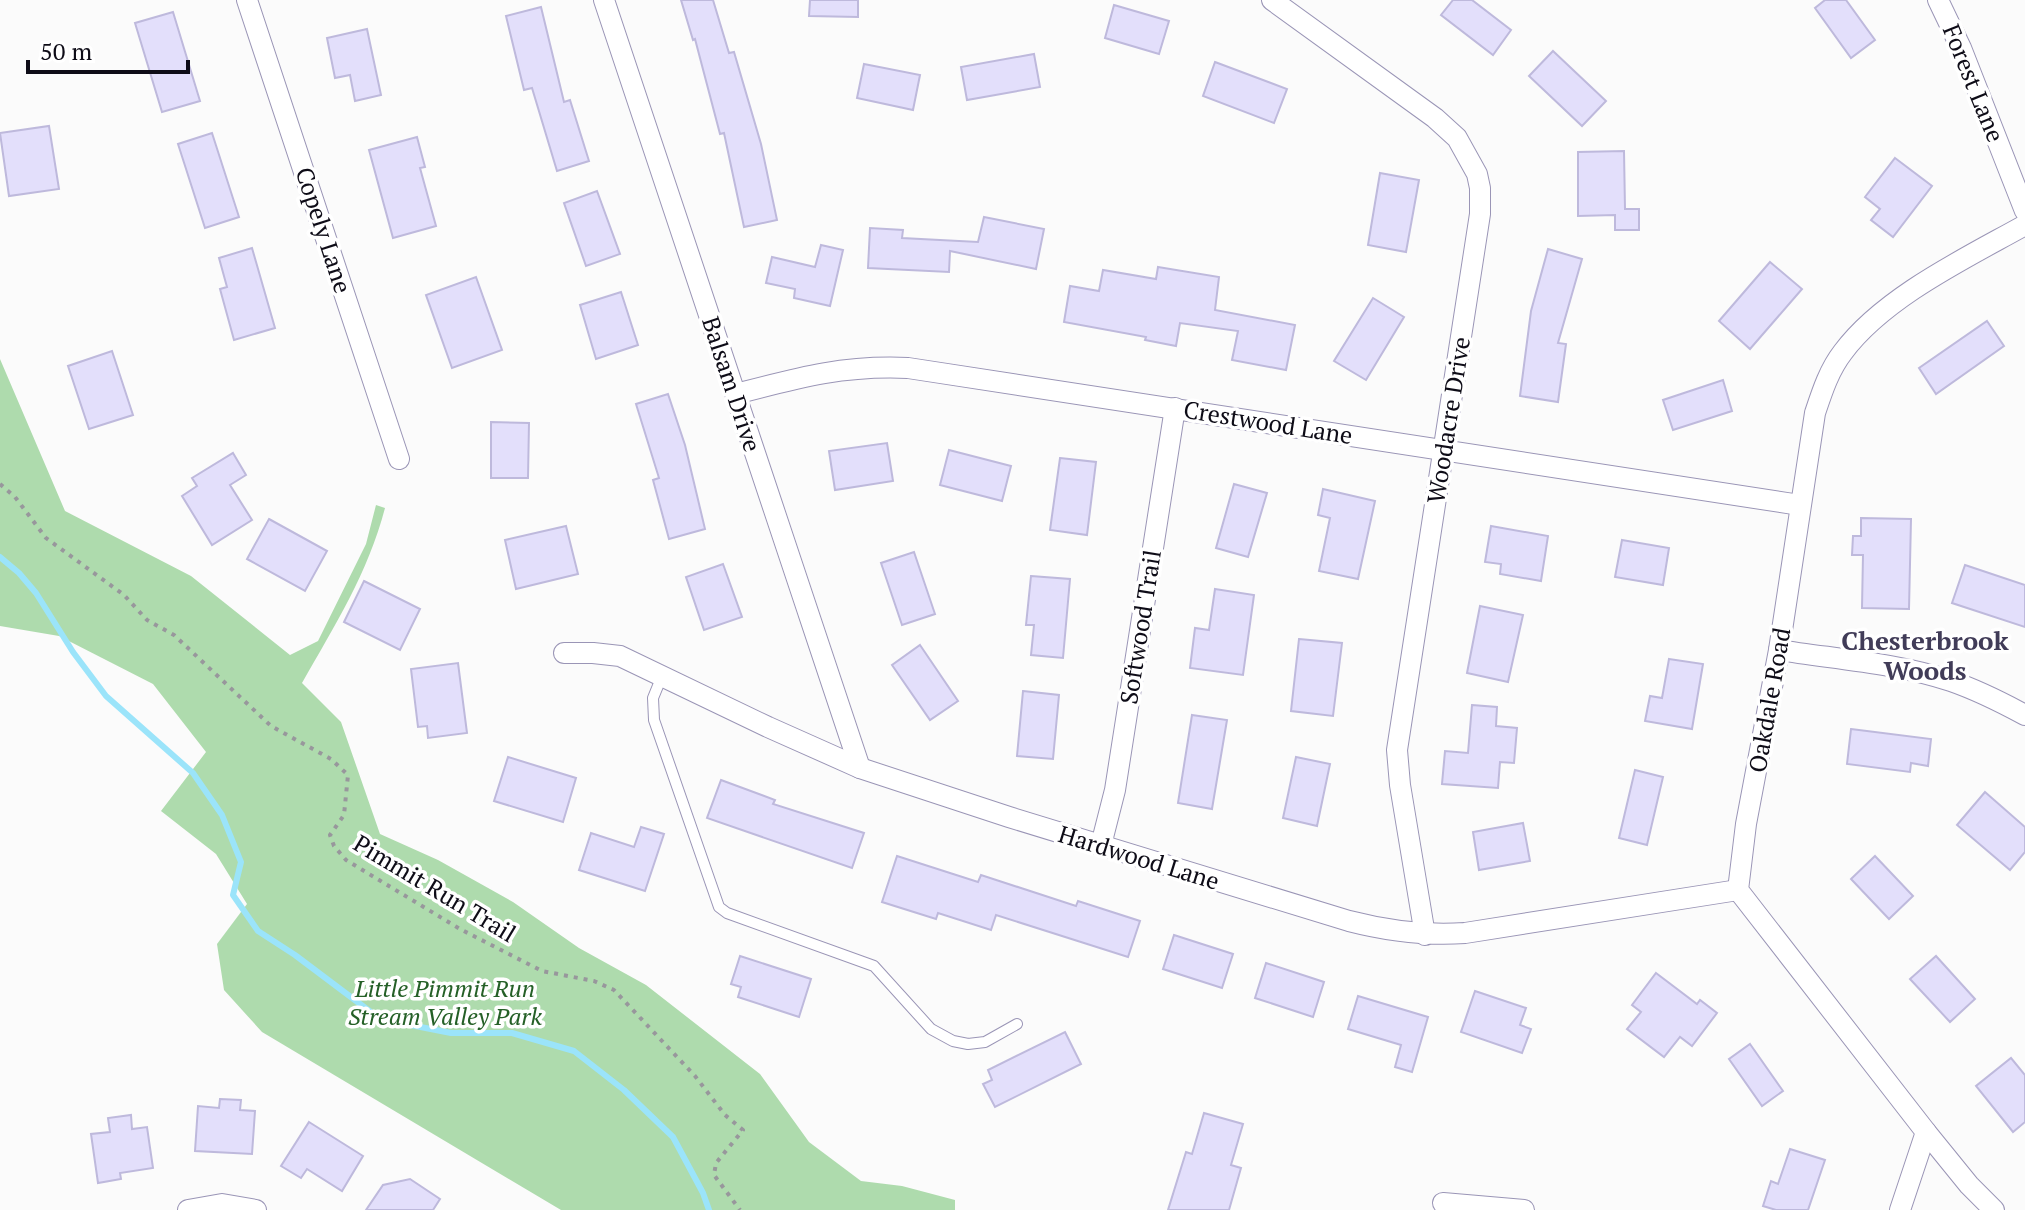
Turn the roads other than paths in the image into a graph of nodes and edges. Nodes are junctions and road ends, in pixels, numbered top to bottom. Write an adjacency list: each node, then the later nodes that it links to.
1 (247, 0): 10 (street, Copely Lane)
2 (604, 0): 7 (street, Balsam Drive)
3 (1272, 0): 9 (street, Woodacre Drive)
4 (1938, 0): 5 (street, Forest Lane)
5 (2025, 211)
6 (2025, 225): 11 (street, Oakdale Road)
7 (736, 394): 8 (street, Crestwood Lane); 16 (street, Balsam Drive)
8 (1175, 408): 9 (street, Crestwood Lane); 17 (street, Softwood Trail)
9 (1444, 449): 11 (street, Crestwood Lane); 19 (street, Woodacre Drive)
10 (399, 459)
11 (1800, 505): 12 (street, Oakdale Road)
12 (1779, 650): 15 (street); 18 (street, Oakdale Road)
13 (564, 653): 14 (street, Hardwood Lane)
14 (662, 676): 16 (street, Hardwood Lane); 20 (lane)
15 (2025, 715)
16 (860, 768): 17 (street, Hardwood Lane)
17 (1101, 845): 19 (street, Hardwood Lane)
18 (1738, 890): 19 (street, Hardwood Lane); 21 (street)
19 (1425, 935)
20 (1017, 1024)
21 (1926, 1132): 26 (street); 27 (street)
22 (1443, 1203): 25 (street)
23 (188, 1210): 24 (street)
24 (256, 1210)
25 (1524, 1210)
26 (1900, 1210)
27 (1994, 1210)

